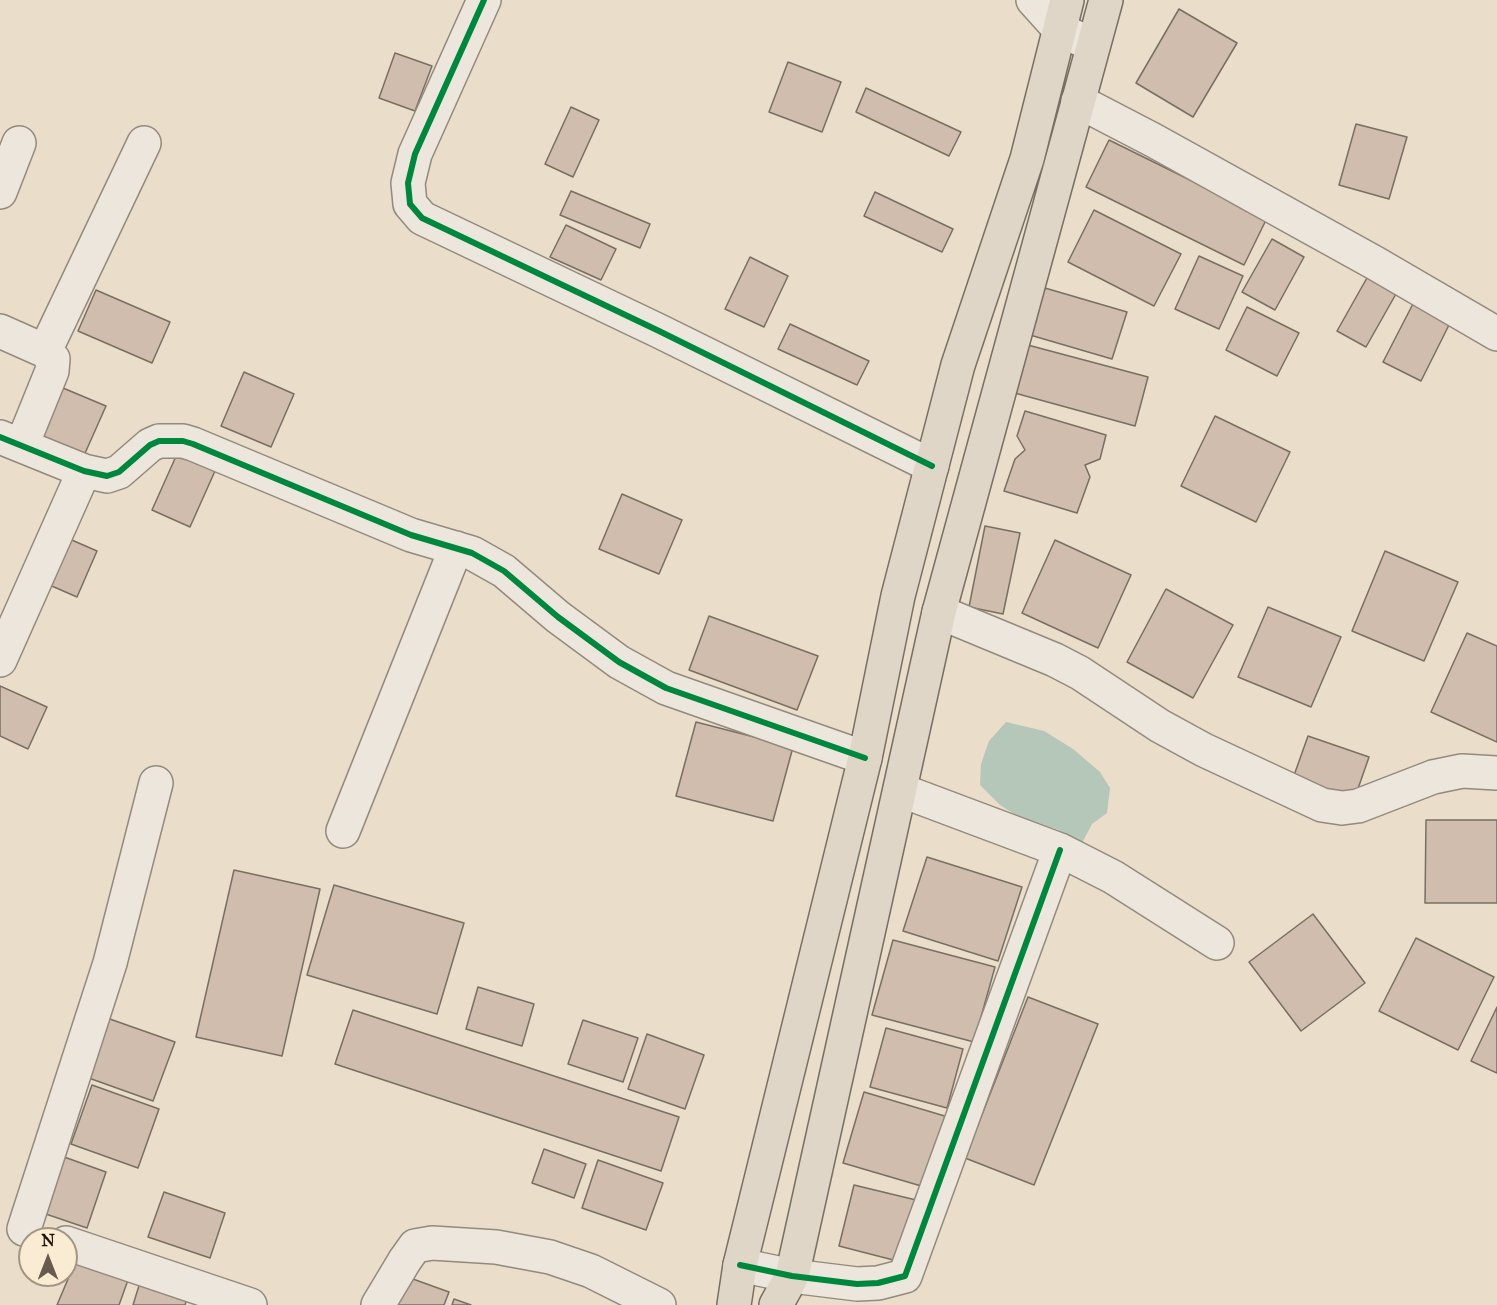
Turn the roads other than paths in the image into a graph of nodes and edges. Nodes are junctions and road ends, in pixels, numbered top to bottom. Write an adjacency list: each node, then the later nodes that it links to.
1 (484, 0): 14 (street)
2 (1033, 0): 4 (street)
3 (1106, 0): 5 (highway)
4 (1064, 15): 5 (street); 14 (highway)
5 (1093, 45): 6 (highway)
6 (1078, 101): 11 (street); 17 (highway)
7 (19, 142): 9 (street)
8 (144, 143): 12 (street)
9 (1, 185)
10 (0, 331): 12 (street)
11 (1497, 334)
12 (45, 351): 13 (street)
13 (11, 441): 15 (street)
14 (932, 466): 19 (highway)
15 (84, 471): 16 (street); 18 (street)
16 (456, 548): 19 (street); 23 (street)
17 (939, 612): 20 (street); 22 (highway)
18 (0, 660)
19 (865, 758): 28 (highway)
20 (1497, 773)
21 (156, 783): 26 (street)
22 (900, 790): 24 (street); 29 (highway)
23 (343, 831)
24 (1060, 850): 25 (street); 29 (street)
25 (1216, 943)
26 (27, 1227)
27 (78, 1247): 30 (street)
28 (740, 1265): 29 (street); 33 (highway)
29 (792, 1276): 34 (highway)
30 (250, 1305)
31 (378, 1305): 32 (street)
32 (659, 1305)
33 (734, 1305)
34 (776, 1305)

